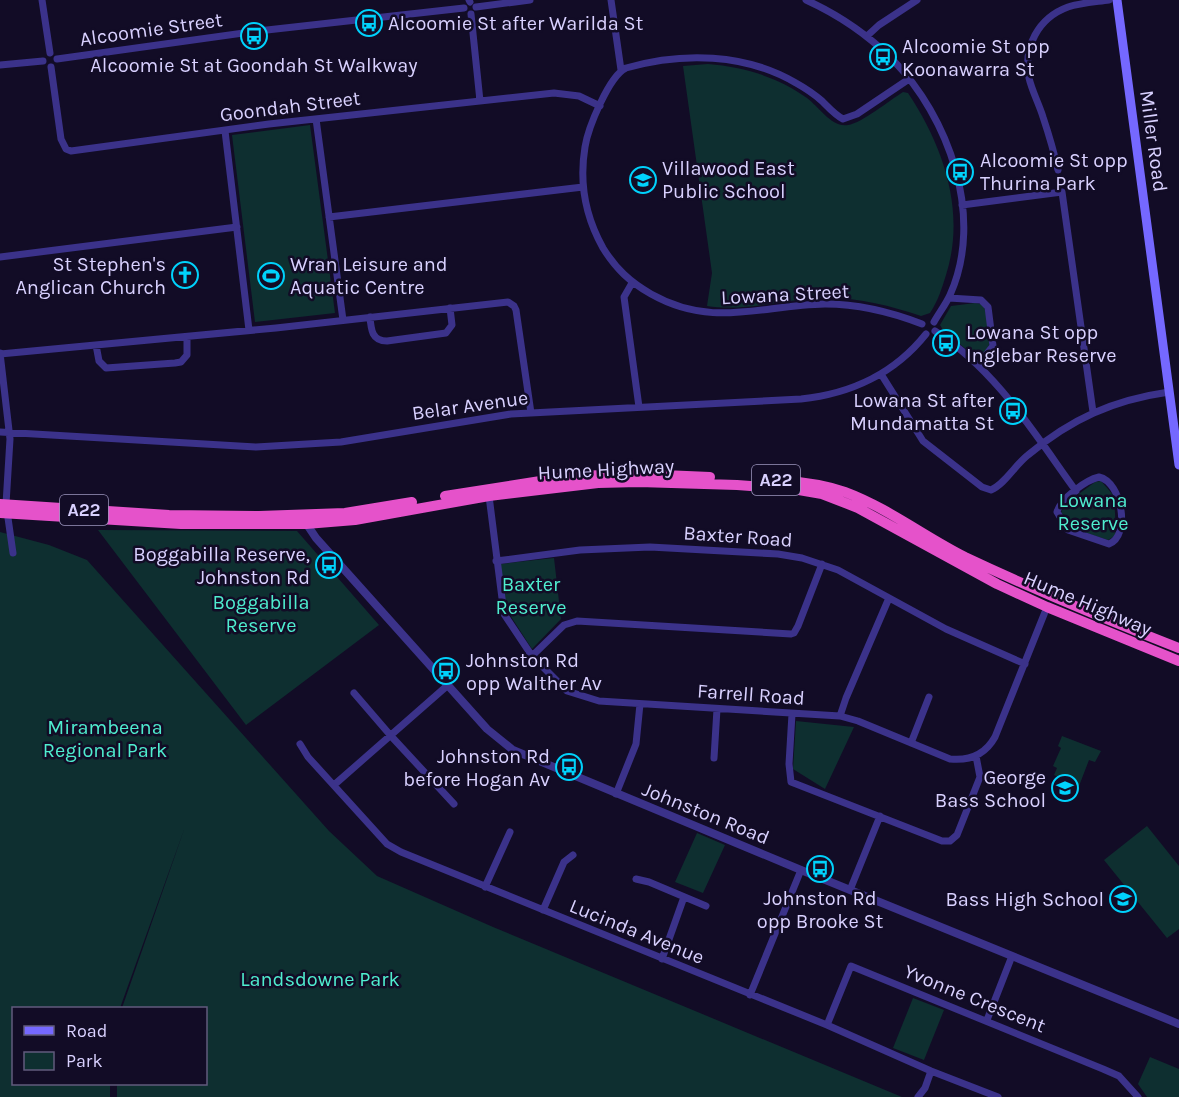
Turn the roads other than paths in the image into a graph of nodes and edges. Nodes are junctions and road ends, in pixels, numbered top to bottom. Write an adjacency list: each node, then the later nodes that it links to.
1 (42, 0): 12 (street)
2 (530, 0): 8 (street)
3 (612, 0): 17 (street)
4 (806, 0): 11 (street)
5 (917, 0): 11 (street)
6 (1109, 0): 23 (street)
7 (1117, 0): 44 (main road, Miller Road)
8 (472, 3): 9 (street); 10 (street)
9 (464, 8): 10 (street); 13 (street, Alcoomie Street)
10 (471, 14): 19 (street)
11 (867, 36): 18 (street)
12 (50, 53): 13 (street); 14 (street)
13 (57, 59): 16 (street)
14 (43, 61): 15 (street); 16 (street)
15 (0, 65)
16 (51, 67): 22 (street, Goondah Street)
17 (621, 70): 18 (street); 20 (street, Lowana Street)
18 (909, 79): 25 (street)
19 (480, 101): 20 (street, Goondah Street); 21 (street, Goondah Street)
20 (600, 106): 24 (street, Lowana Street)
21 (316, 119): 22 (street, Goondah Street); 26 (street)
22 (225, 131): 27 (street)
23 (1058, 170)
24 (583, 188): 26 (street); 29 (street, Lowana Street)
25 (962, 205): 30 (street); 46 (street)
26 (329, 217): 33 (street)
27 (237, 228): 28 (street); 36 (street)
28 (0, 258)
29 (632, 283): 35 (street, Lowana Street); 45 (street)
30 (949, 298): 34 (street); 42 (street)
31 (450, 308): 32 (street); 32 (street); 47 (street)
32 (370, 317): 33 (street)
33 (343, 320): 36 (street)
34 (933, 322): 35 (street); 37 (street)
35 (922, 324): 38 (street)
36 (249, 330): 39 (street)
37 (935, 331): 38 (street); 42 (street)
38 (926, 334): 43 (street, Belar Avenue)
39 (187, 337): 40 (street); 40 (street)
40 (96, 345): 41 (street)
41 (0, 354): 49 (street)
42 (979, 364): 50 (street)
43 (881, 374): 45 (street, Belar Avenue); 50 (street)
44 (1169, 392): 46 (street); 51 (main road, Miller Road)
45 (639, 407): 47 (street, Belar Avenue)
46 (1093, 412): 50 (street)
47 (531, 413): 49 (street, Belar Avenue)
48 (0, 432): 49 (street, Belar Avenue)
49 (9, 432): 54 (street)
50 (1042, 444): 52 (street)
51 (1179, 465)
52 (1076, 490): 52 (street)
53 (489, 496): 55 (highway, Hume Highway / A22); 57 (street, Farrell Road); 60 (highway, Hume Highway / A22)
54 (3, 509): 55 (highway, Hume Highway / A22); 56 (street)
55 (304, 520): 61 (highway, Hume Highway / A22); 65 (street, Johnston Road)
56 (13, 553)
57 (496, 561): 58 (street, Baxter Road); 62 (street, Farrell Road)
58 (822, 564): 59 (street, Baxter Road); 62 (street)
59 (889, 598): 64 (street, Baxter Road); 71 (street)
60 (1047, 607): 63 (highway, Hume Highway / A22); 64 (street)
61 (1179, 648)
62 (532, 656): 68 (street, Farrell Road)
63 (1179, 661)
64 (1025, 664): 75 (street)
65 (448, 685): 72 (street); 78 (street, Johnston Road)
66 (354, 693): 72 (street)
67 (929, 697): 73 (street)
68 (640, 704): 69 (street, Farrell Road); 78 (street)
69 (717, 709): 70 (street, Farrell Road); 76 (street)
70 (792, 714): 71 (street, Farrell Road); 80 (street)
71 (840, 717): 73 (street, Farrell Road)
72 (391, 736): 77 (street); 79 (street)
73 (911, 743): 75 (street, Farrell Road)
74 (300, 744): 77 (street, Lucinda Avenue)
75 (976, 756): 80 (street)
76 (714, 758)
77 (334, 785): 85 (street, Lucinda Avenue)
78 (616, 794): 83 (street, Johnston Road)
79 (454, 804)
80 (880, 816): 86 (street)
81 (510, 832): 85 (street)
82 (573, 855): 89 (street)
83 (801, 870): 86 (street, Johnston Road); 92 (street)
84 (636, 879): 87 (street)
85 (485, 887): 89 (street, Lucinda Avenue)
86 (850, 890): 90 (street, Johnston Road)
87 (684, 897): 88 (street); 91 (street)
88 (706, 906)
89 (543, 910): 91 (street, Lucinda Avenue)
90 (1012, 956): 93 (street); 94 (street, Johnston Road)
91 (662, 959): 92 (street, Lucinda Avenue)
92 (750, 995): 95 (street, Lucinda Avenue)
93 (987, 1020): 95 (street, Yvonne Crescent); 99 (street, Yvonne Crescent)
94 (1179, 1024)
95 (827, 1025): 96 (street, Lucinda Avenue)
96 (931, 1071): 97 (street); 98 (street, Lucinda Avenue)
97 (918, 1097)
98 (998, 1097)
99 (1138, 1097)

